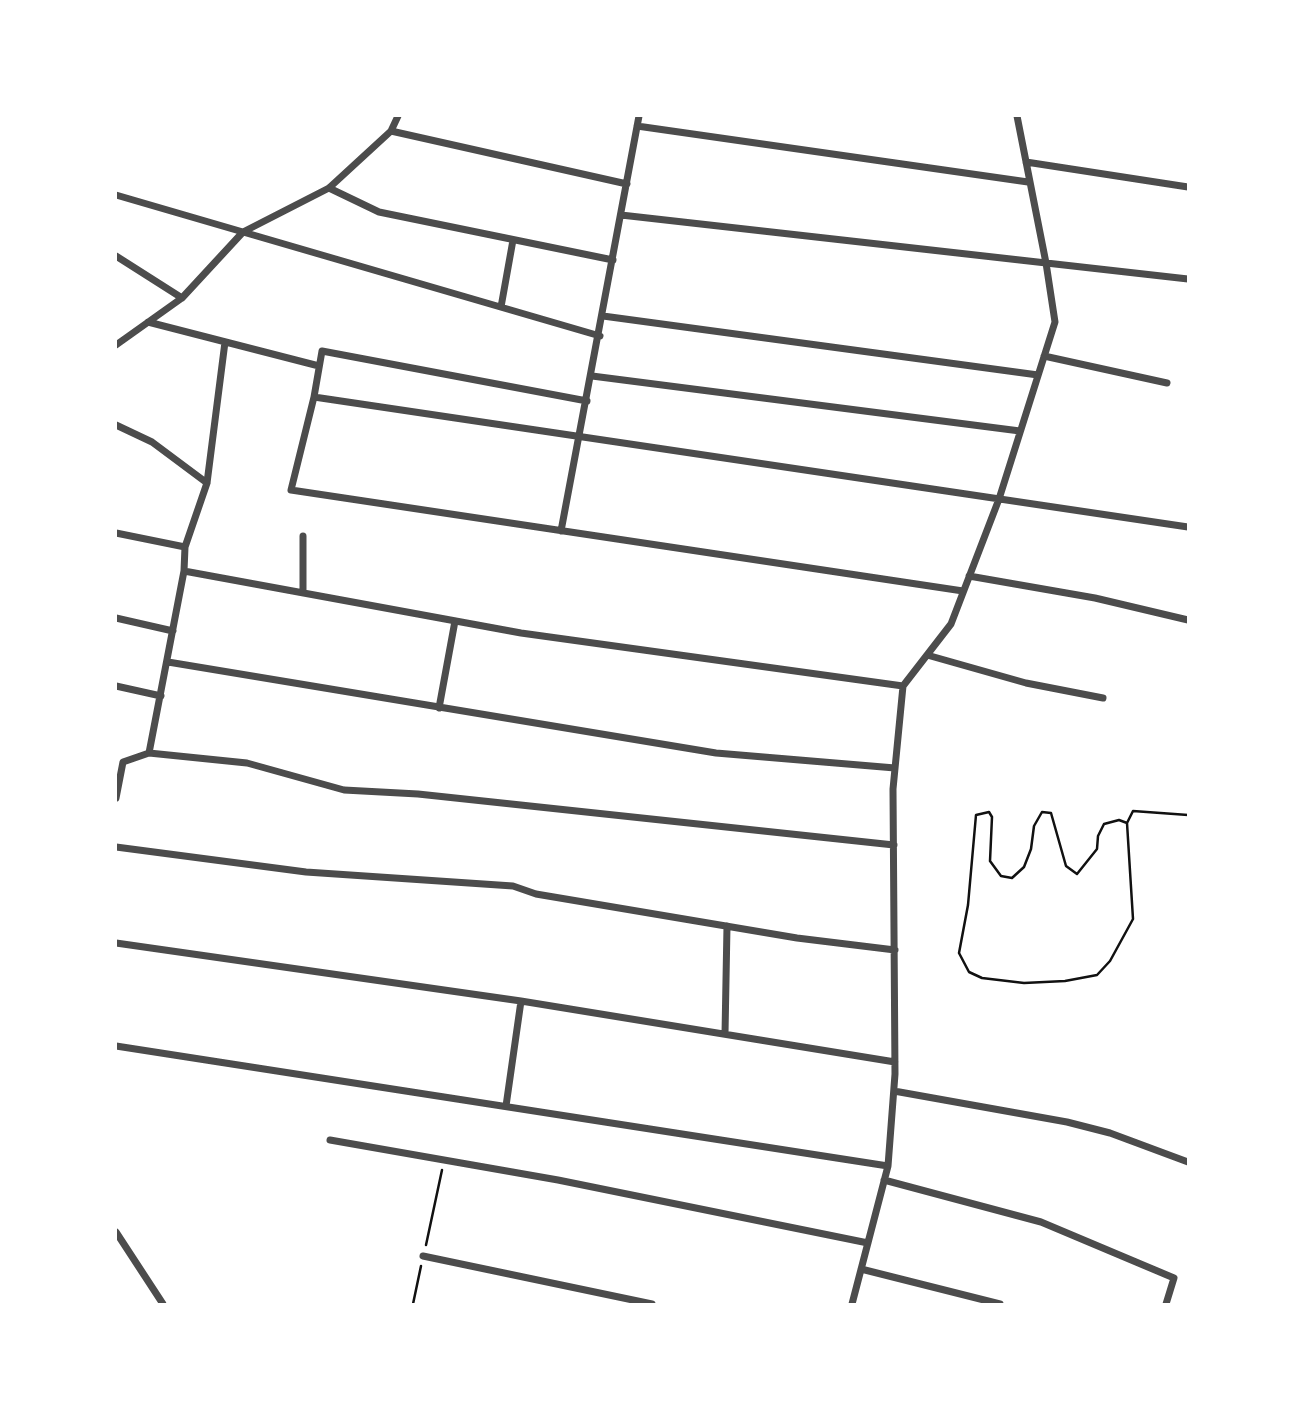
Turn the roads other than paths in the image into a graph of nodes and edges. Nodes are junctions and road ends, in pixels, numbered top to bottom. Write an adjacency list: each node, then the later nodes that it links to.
1 (398, 116): 5 (street)
2 (639, 116): 4 (street)
3 (1017, 116): 6 (street)
4 (637, 127): 7 (street); 8 (street)
5 (391, 131): 8 (street); 10 (street)
6 (1026, 162): 7 (street); 9 (street)
7 (1028, 182): 17 (street)
8 (627, 184): 12 (street)
9 (1188, 187)
10 (329, 188): 13 (street); 14 (street)
11 (116, 195): 13 (street)
12 (621, 215): 16 (street); 17 (street)
13 (243, 232): 19 (street); 20 (street)
14 (513, 240): 16 (street); 20 (street)
15 (116, 256): 19 (street)
16 (613, 260): 21 (street)
17 (1046, 263): 18 (street); 26 (street)
18 (1188, 279)
19 (182, 298): 22 (street)
20 (500, 307): 23 (street)
21 (603, 316): 23 (street); 28 (street)
22 (148, 322): 24 (street); 25 (street)
23 (600, 336): 29 (street)
24 (117, 342)
25 (225, 342): 27 (street); 36 (street)
26 (1044, 356): 28 (street); 30 (street)
27 (319, 366): 31 (street); 32 (street)
28 (1038, 374): 34 (street)
29 (592, 376): 32 (street); 34 (street)
30 (1167, 383)
31 (314, 397): 35 (street); 39 (street)
32 (587, 401): 35 (street)
33 (116, 425): 36 (street)
34 (1020, 431): 37 (street)
35 (580, 437): 37 (street); 39 (street)
36 (208, 483): 42 (street)
37 (999, 499): 38 (street); 44 (street)
38 (1188, 527)
39 (561, 531): 45 (street)
40 (116, 533): 42 (street)
41 (303, 536): 46 (street)
42 (185, 547): 43 (street)
43 (184, 571): 46 (street); 50 (street)
44 (969, 576): 45 (street); 48 (street)
45 (963, 591): 51 (street)
46 (303, 593): 49 (street)
47 (116, 618): 50 (street)
48 (1188, 620)
49 (455, 621): 54 (street); 57 (street)
50 (173, 631): 52 (street)
51 (927, 655): 54 (street); 56 (street)
52 (168, 662): 55 (street); 57 (street)
53 (116, 686): 55 (street)
54 (903, 687): 60 (street)
55 (161, 696): 58 (street)
56 (1103, 698)
57 (439, 708): 60 (street)
58 (149, 753): 59 (street); 62 (street)
59 (119, 761): 61 (street)
60 (895, 768): 62 (street)
61 (116, 798)
62 (894, 845): 66 (street)
63 (116, 847): 64 (street)
64 (727, 926): 66 (street); 68 (street)
65 (116, 943): 67 (street)
66 (895, 950): 70 (street)
67 (521, 1001): 68 (street); 72 (street)
68 (725, 1034): 70 (street)
69 (116, 1046): 72 (street)
70 (895, 1062): 71 (street)
71 (894, 1091): 74 (street); 75 (street)
72 (506, 1107): 75 (street)
73 (330, 1140): 78 (street)
74 (1188, 1162)
75 (888, 1166): 76 (street)
76 (884, 1180): 78 (street); 85 (street)
77 (116, 1232): 81 (street)
78 (868, 1243): 80 (street)
79 (423, 1256): 82 (street)
80 (861, 1269): 83 (street); 84 (street)
81 (163, 1304)
82 (652, 1304)
83 (852, 1304)
84 (1000, 1304)
85 (1166, 1304)

